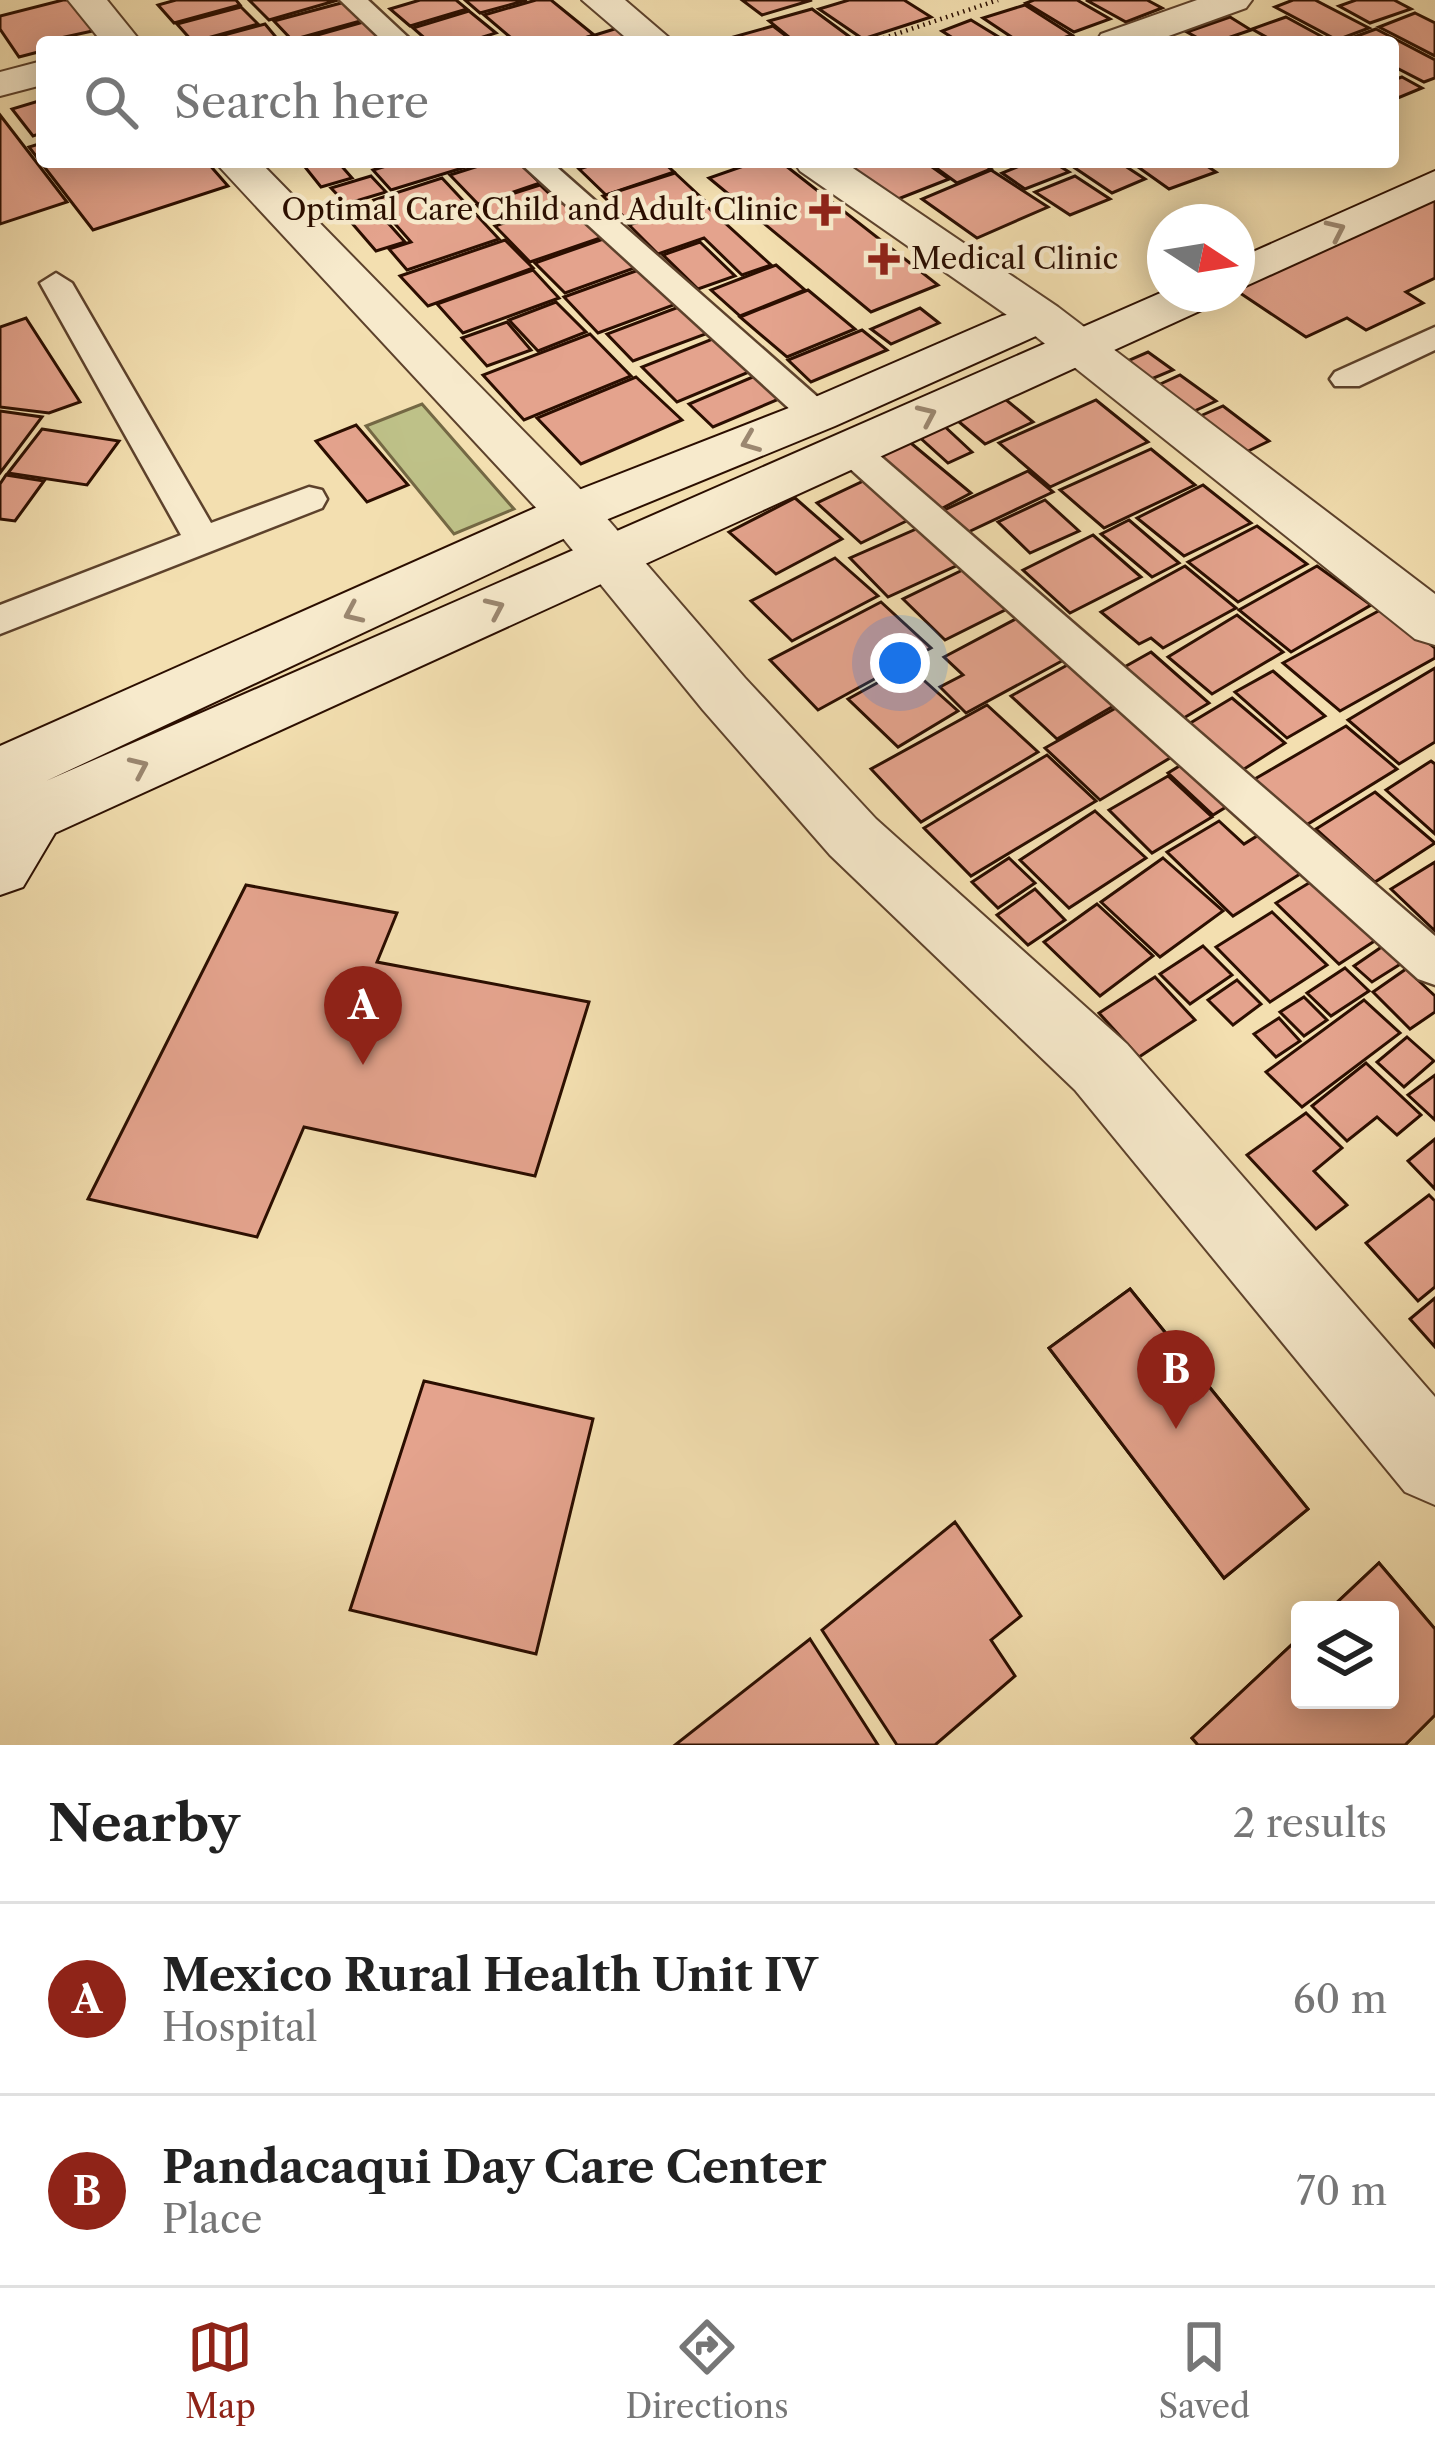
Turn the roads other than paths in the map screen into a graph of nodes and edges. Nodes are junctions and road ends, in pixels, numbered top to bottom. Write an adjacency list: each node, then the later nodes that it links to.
1 (87, 0): 5 (street)
2 (353, 0): 6 (lane)
3 (601, 0): 7 (street)
4 (1233, 0): 8 (street)
5 (117, 36)
6 (393, 36)
7 (647, 36)
8 (1132, 36)
9 (36, 75): 10 (street)
10 (0, 84)
11 (1435, 140): 12 (street)
12 (1399, 157)
13 (242, 168): 28 (street)
14 (541, 168): 26 (lane)
15 (824, 168): 23 (street)
16 (1374, 168): 18 (street)
17 (1435, 184): 19 (street, one-way to 17)
18 (1280, 210)
19 (1255, 268)
20 (1147, 273): 23 (street)
21 (56, 283): 29 (lane)
22 (1147, 308): 23 (street)
23 (1061, 332): 26 (street); 31 (street)
24 (1435, 337): 25 (lane)
25 (1347, 379)
26 (833, 432): 28 (street); 33 (lane)
27 (309, 500): 29 (lane)
28 (590, 535): 32 (street); 34 (street)
29 (203, 541): 30 (lane)
30 (0, 620)
31 (1435, 624)
32 (10, 805)
33 (1435, 965)
34 (1435, 1462)

